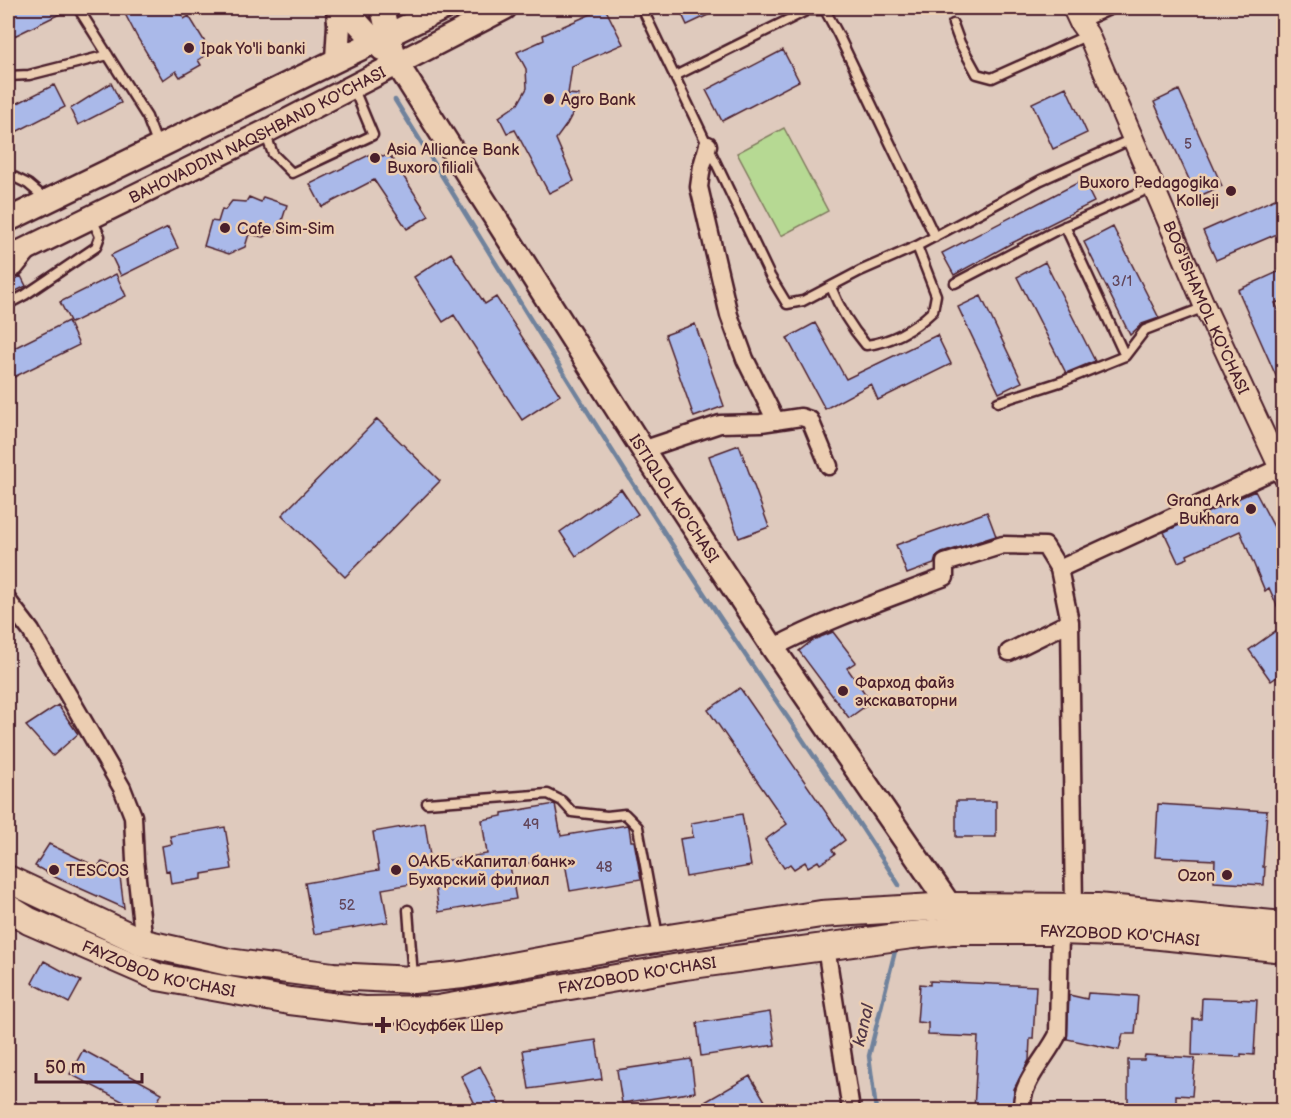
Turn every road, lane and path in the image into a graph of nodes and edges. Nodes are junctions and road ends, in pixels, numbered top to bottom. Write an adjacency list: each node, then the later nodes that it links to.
1 (78, 8): 12 (lane)
2 (338, 8): 13 (main road)
3 (344, 8): 11 (main road)
4 (382, 8): 11 (main road, ISTIQLOL KO'CHASI)
5 (444, 8): 11 (main road, BAHOVADDIN NAQSHBAND KO'CHASI)
6 (505, 8): 14 (main road, BAHOVADDIN NAQSHBAND KO'CHASI)
7 (642, 8): 16 (lane)
8 (1114, 8): 9 (lane)
9 (1081, 22): 10 (lane); 19 (street, BOG'ISHAMOL KO'CHASI)
10 (954, 24)
11 (380, 37): 13 (main road, BAHOVADDIN NAQSHBAND KO'CHASI); 14 (main road, ISTIQLOL KO'CHASI)
12 (108, 55): 15 (lane); 21 (lane)
13 (337, 59): 21 (main road, BAHOVADDIN NAQSHBAND KO'CHASI)
14 (397, 62): 17 (main road, BAHOVADDIN NAQSHBAND KO'CHASI); 40 (main road, ISTIQLOL KO'CHASI)
15 (8, 76)
16 (675, 76): 20 (lane); 28 (lane)
17 (352, 87): 18 (main road, BAHOVADDIN NAQSHBAND KO'CHASI); 18 (lane)
18 (265, 132): 25 (main road, BAHOVADDIN NAQSHBAND KO'CHASI)
19 (1132, 139): 23 (street, BOG'ISHAMOL KO'CHASI); 28 (lane)
20 (708, 145): 34 (lane); 39 (street)
21 (158, 147): 24 (main road, BAHOVADDIN NAQSHBAND KO'CHASI)
22 (8, 174): 24 (lane)
23 (1152, 187): 27 (lane); 36 (street, BOG'ISHAMOL KO'CHASI)
24 (47, 200): 26 (main road, BAHOVADDIN NAQSHBAND KO'CHASI)
25 (91, 217): 29 (main road, BAHOVADDIN NAQSHBAND KO'CHASI); 35 (lane)
26 (8, 220)
27 (1065, 226): 33 (lane); 37 (lane)
28 (935, 237): 30 (lane)
29 (40, 242): 31 (main road, BAHOVADDIN NAQSHBAND KO'CHASI); 32 (lane)
30 (917, 246): 34 (lane); 34 (lane)
31 (8, 258)
32 (8, 276)
33 (955, 283)
34 (831, 287)
35 (8, 304)
36 (1205, 307): 37 (lane); 42 (street, BOG'ISHAMOL KO'CHASI)
37 (1125, 356): 38 (lane)
38 (998, 402)
39 (776, 421): 40 (street); 41 (street)
40 (642, 450): 46 (main road, ISTIQLOL KO'CHASI)
41 (829, 466)
42 (1282, 472): 43 (street)
43 (1059, 569): 45 (street); 46 (street)
44 (8, 601): 58 (street)
45 (1070, 622): 47 (street); 51 (street)
46 (773, 648): 50 (main road, ISTIQLOL KO'CHASI)
47 (1009, 652)
48 (427, 803): 57 (lane)
49 (8, 879): 58 (main road, FAYZOBOD KO'CHASI)
50 (950, 906): 51 (main road, FAYZOBOD KO'CHASI); 55 (main road, ISTIQLOL KO'CHASI); 57 (main road, FAYZOBOD KO'CHASI)
51 (1074, 907): 54 (main road, FAYZOBOD KO'CHASI)
52 (8, 908): 59 (main road, FAYZOBOD KO'CHASI)
53 (408, 910): 61 (lane)
54 (1284, 925)
55 (952, 931): 56 (main road, FAYZOBOD KO'CHASI); 59 (main road, FAYZOBOD KO'CHASI)
56 (1060, 931): 60 (main road, FAYZOBOD KO'CHASI); 63 (street)
57 (659, 940): 61 (main road, FAYZOBOD KO'CHASI)
58 (144, 943): 61 (main road, FAYZOBOD KO'CHASI)
59 (826, 947): 62 (street)
60 (1284, 949)
61 (413, 980)
62 (850, 1110)
63 (1023, 1110)

